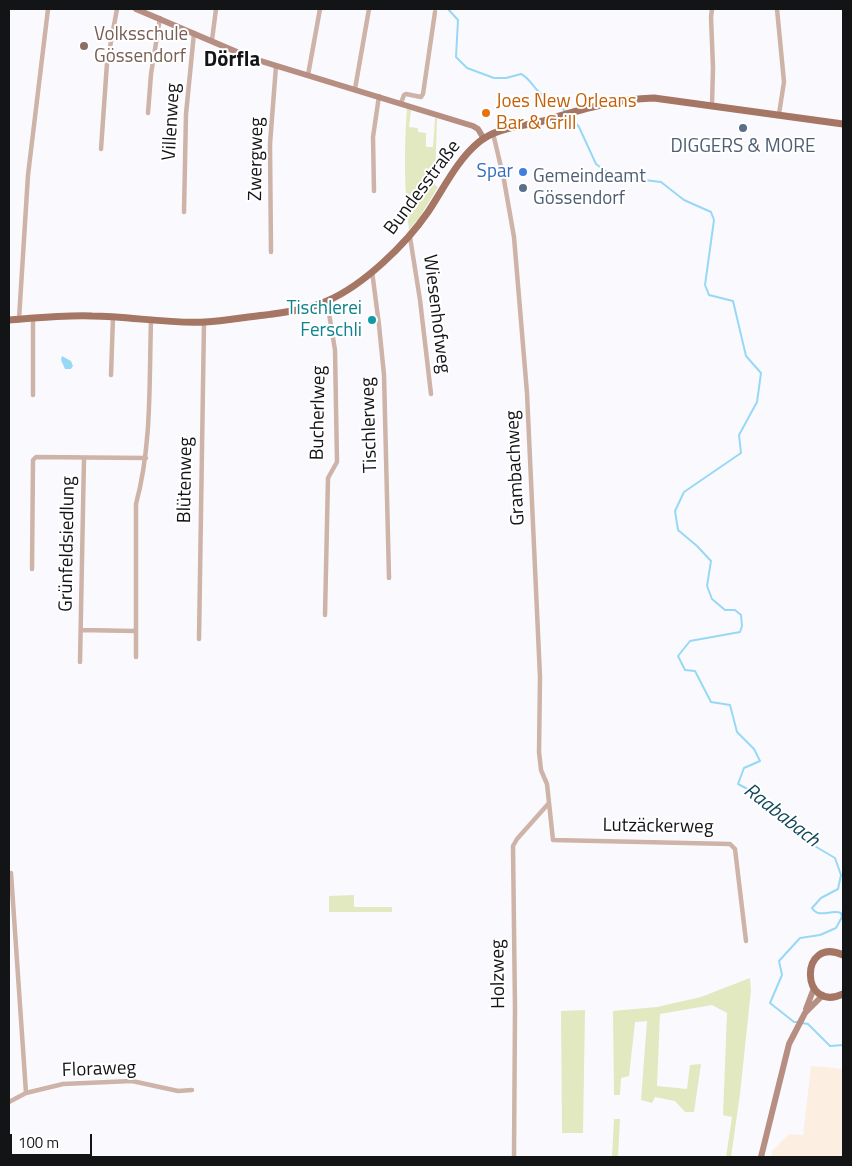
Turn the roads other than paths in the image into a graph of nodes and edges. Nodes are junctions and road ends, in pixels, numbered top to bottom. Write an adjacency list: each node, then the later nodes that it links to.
1 (48, 9): 33 (street)
2 (117, 9): 24 (street)
3 (136, 9): 10 (main road)
4 (216, 9): 12 (street)
5 (320, 9): 14 (street)
6 (369, 9): 15 (street)
7 (712, 9): 18 (street)
8 (777, 9): 20 (street)
9 (435, 12): 17 (street)
10 (160, 18): 11 (main road); 19 (street)
11 (194, 33): 12 (main road); 26 (street, Villenweg)
12 (212, 40): 13 (main road)
13 (276, 66): 14 (main road); 28 (street, Zwergweg)
14 (308, 75): 15 (main road)
15 (355, 89): 16 (main road)
16 (379, 96): 17 (main road); 25 (street)
17 (402, 104): 23 (main road)
18 (712, 105): 20 (main road, Bundesstraße); 22 (main road, Bundesstraße)
19 (148, 114)
20 (779, 114): 21 (main road, Bundesstraße)
21 (843, 124)
22 (494, 133): 23 (main road, Bundesstraße); 50 (street, Grambachweg)
23 (484, 139): 27 (main road, Bundesstraße)
24 (100, 149)
25 (374, 191)
26 (184, 212)
27 (410, 236): 29 (main road, Bundesstraße); 38 (street, Wiesenhofweg)
28 (271, 252)
29 (372, 271): 30 (main road, Bundesstraße); 43 (street, Tischlerweg)
30 (327, 301): 36 (main road, Bundesstraße); 44 (street, Bucherlweg)
31 (113, 317): 32 (main road, Bundesstraße); 35 (main road, Bundesstraße); 37 (street)
32 (33, 318): 33 (main road, Bundesstraße); 39 (street)
33 (19, 319): 34 (main road, Bundesstraße)
34 (9, 320)
35 (151, 321): 36 (main road, Bundesstraße); 41 (street)
36 (204, 322): 47 (street, Blütenweg)
37 (111, 375)
38 (431, 394)
39 (33, 395)
40 (84, 458): 41 (street, Grünfeldsiedlung); 42 (street, Grünfeldsiedlung); 45 (street, Grünfeldsiedlung)
41 (146, 458): 46 (street)
42 (32, 569)
43 (390, 578)
44 (325, 615)
45 (81, 630): 46 (street, Grünfeldsiedlung); 49 (street, Grünfeldsiedlung)
46 (135, 631): 48 (street)
47 (198, 639)
48 (136, 657)
49 (80, 662)
50 (549, 803): 52 (street, Lutzäckerweg); 62 (street, Holzweg)
51 (12, 873): 60 (street)
52 (746, 941)
53 (843, 947): 54 (main road)
54 (840, 953): 55 (main road)
55 (814, 988): 57 (main road); 58 (main road)
56 (843, 994): 57 (main road)
57 (822, 995): 58 (main road)
58 (805, 1013): 63 (main road)
59 (192, 1090): 60 (street, Floraweg)
60 (26, 1093): 61 (street, Floraweg)
61 (9, 1102)
62 (514, 1157)
63 (761, 1157)

